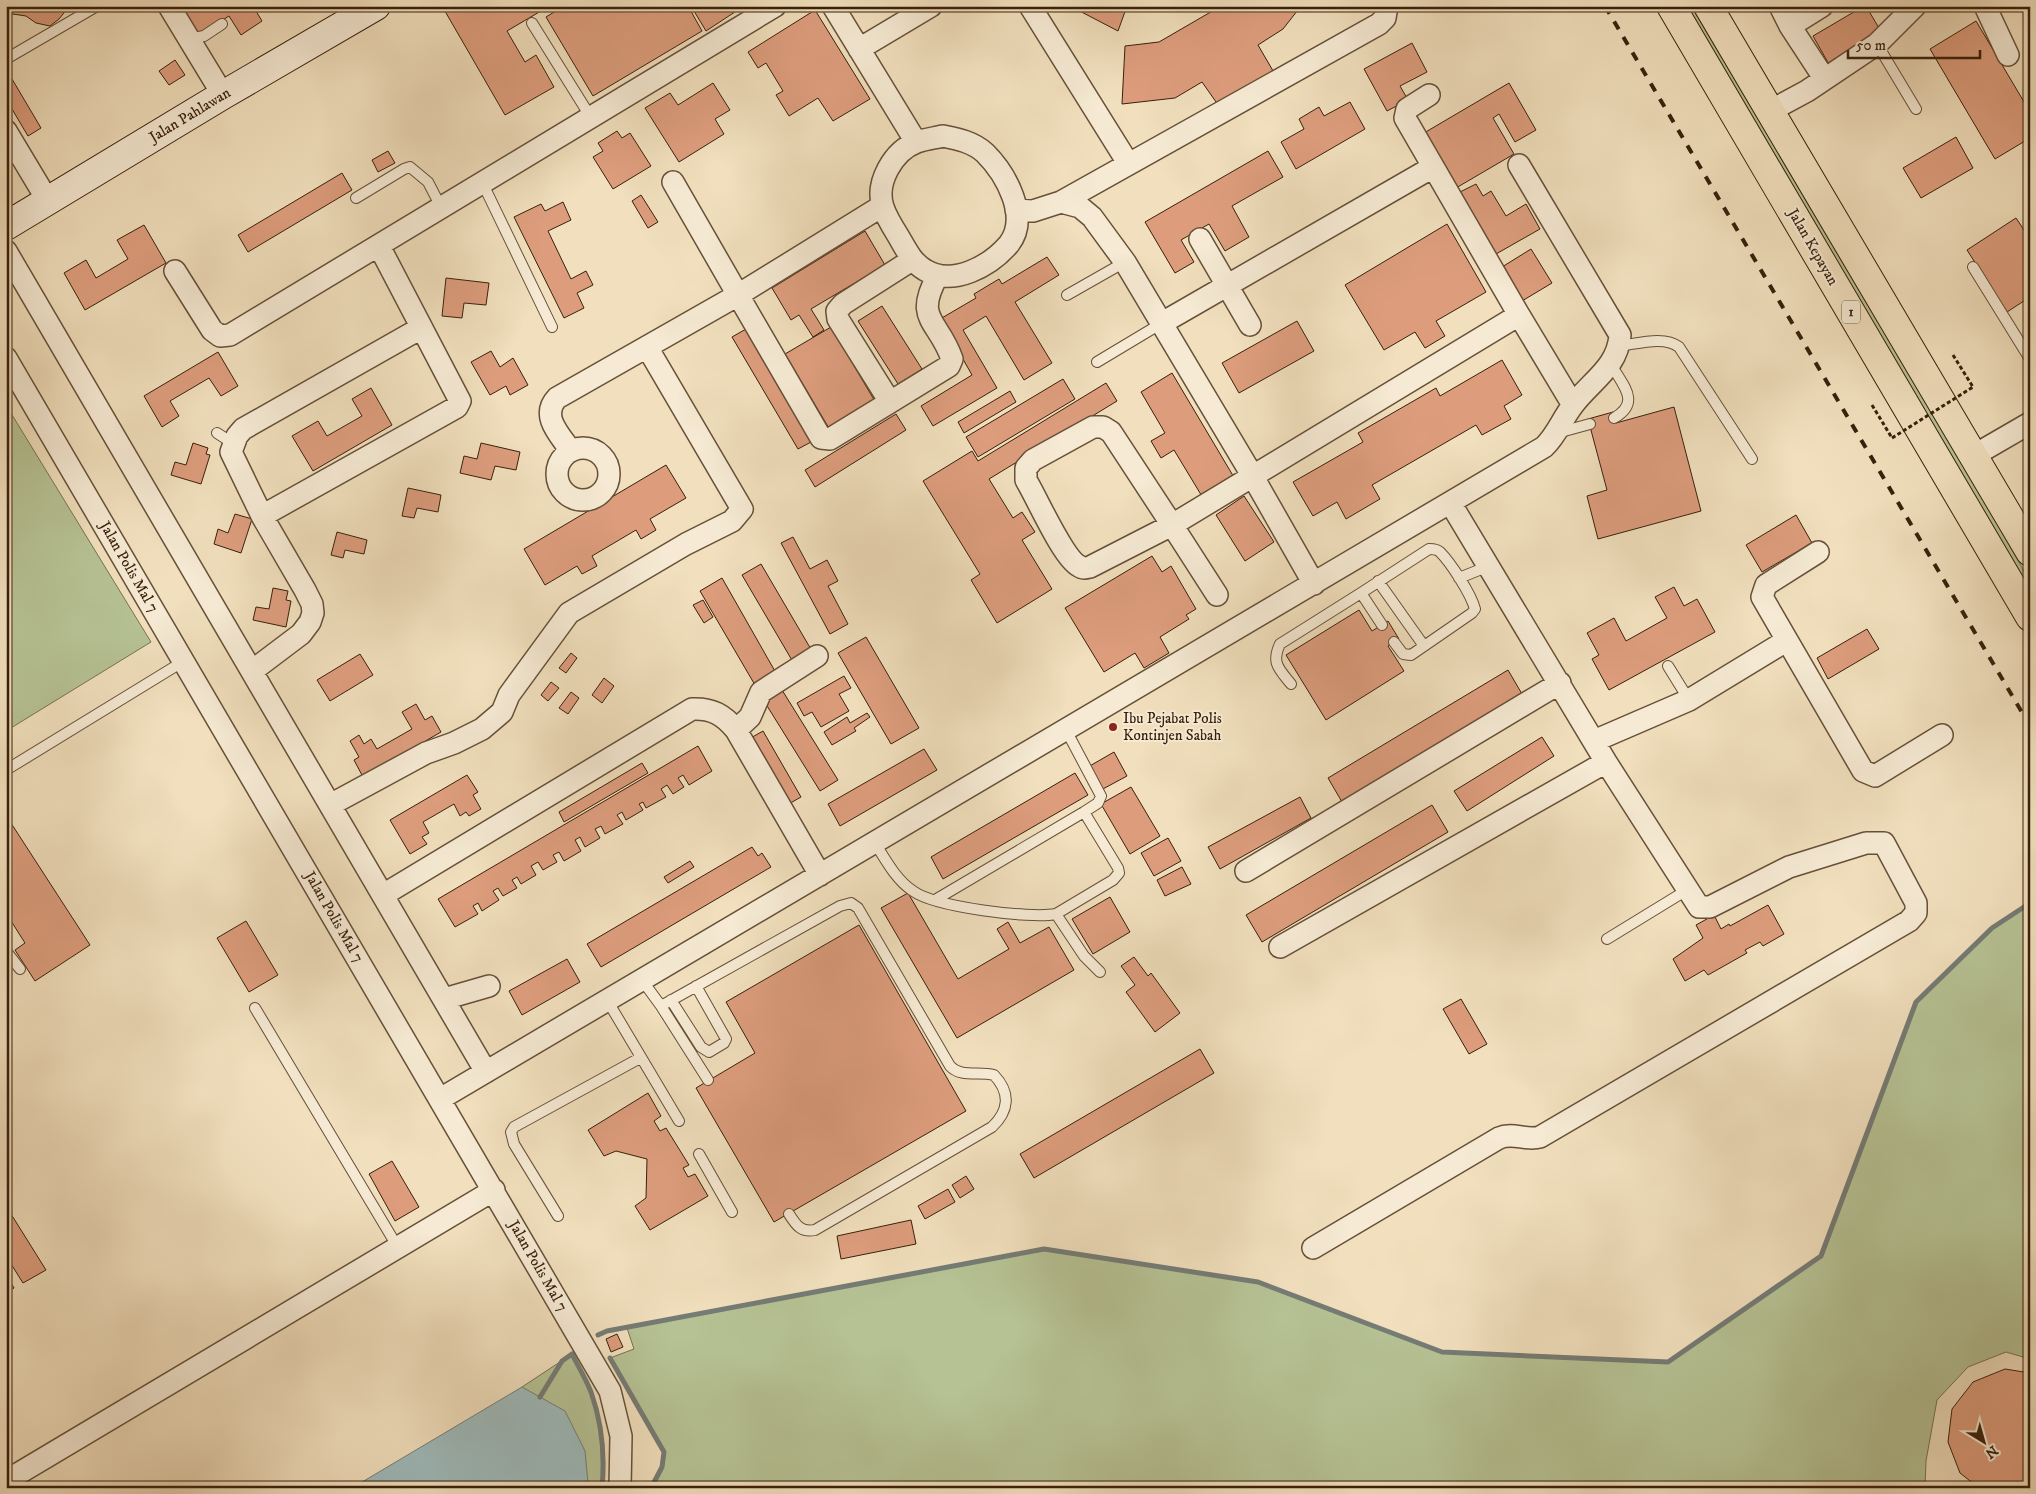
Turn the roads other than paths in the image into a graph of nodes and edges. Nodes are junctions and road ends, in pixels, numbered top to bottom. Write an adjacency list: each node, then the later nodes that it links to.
1 (96, 6): 22 (lane)
2 (169, 6): 18 (street)
3 (376, 6): 24 (street, Jalan Pahlawan)
4 (775, 6): 28 (street)
5 (833, 6): 20 (street)
6 (931, 6): 20 (street)
7 (1030, 6): 31 (street)
8 (1387, 6): 31 (street)
9 (1672, 6): 85 (highway, Jalan Kepayan / 1)
10 (1708, 6): 27 (highway, 1)
11 (1780, 6): 17 (street)
12 (1822, 6): 17 (street)
13 (1916, 6): 19 (street)
14 (1985, 6): 21 (street)
15 (532, 23): 28 (lane)
16 (222, 24): 18 (lane)
17 (1790, 26): 23 (street)
18 (189, 39): 24 (street)
19 (1877, 44): 23 (street); 26 (lane)
20 (859, 49): 30 (street)
21 (2008, 55)
22 (6, 59)
23 (1824, 78): 27 (street)
24 (223, 95): 37 (street, Jalan Pahlawan)
25 (1429, 95): 33 (street)
26 (1916, 109)
27 (1770, 111): 71 (highway, 1)
28 (590, 116): 34 (street)
29 (6, 130): 37 (street)
30 (916, 142): 39 (street); 41 (street)
31 (1128, 163): 38 (street)
32 (1520, 165): 60 (street)
33 (1434, 167): 51 (street); 54 (street)
34 (482, 182): 40 (street); 57 (lane)
35 (673, 182): 52 (street)
36 (356, 198): 40 (lane)
37 (48, 201): 42 (street, Jalan Pahlawan)
38 (1061, 202): 41 (street); 47 (street)
39 (882, 206): 46 (street); 52 (street)
40 (441, 207): 44 (street)
41 (1016, 210): 50 (street)
42 (6, 226)
43 (1200, 239): 51 (street)
44 (379, 246): 49 (street); 58 (street)
45 (6, 251): 93 (street)
46 (912, 260): 50 (street); 64 (street)
47 (1125, 262): 53 (lane); 55 (street)
48 (1972, 267): 62 (lane)
49 (176, 271)
50 (938, 275): 64 (street)
51 (1228, 286): 55 (street); 56 (street)
52 (738, 295): 59 (street); 64 (street)
53 (1067, 295)
54 (1519, 315): 65 (street); 73 (street)
55 (1162, 323): 63 (lane); 73 (street)
56 (1250, 325)
57 (552, 327)
58 (421, 328): 75 (street); 75 (street)
59 (647, 347): 70 (street); 103 (street)
60 (1615, 355): 65 (street); 66 (lane); 72 (lane)
61 (6, 358): 91 (street, Jalan Polis Mal 7)
62 (2030, 359)
63 (1097, 362)
64 (890, 402)
65 (1573, 404): 69 (street)
66 (1614, 418)
67 (2030, 423): 71 (street)
68 (1590, 424): 69 (lane)
69 (1556, 434): 74 (street)
70 (571, 451)
71 (1973, 456): 78 (highway, 1)
72 (1752, 459)
73 (1252, 475): 76 (street); 82 (street)
74 (1451, 504): 79 (street); 82 (street)
75 (262, 516): 93 (street)
76 (1172, 525): 76 (street); 84 (street)
77 (1818, 552): 87 (street)
78 (2030, 552)
79 (1489, 566): 80 (lane); 94 (street)
80 (1458, 578): 81 (lane); 89 (lane)
81 (1378, 581): 83 (lane); 89 (lane)
82 (1314, 584): 98 (street)
83 (1361, 593): 86 (lane); 95 (lane)
84 (1217, 595)
85 (2030, 617)
86 (1382, 625)
87 (1786, 641): 96 (street); 99 (street)
88 (1394, 642): 89 (lane)
89 (1424, 646)
90 (817, 656): 97 (street)
91 (184, 661): 102 (lane); 128 (street, Jalan Polis Mal 7)
92 (1668, 666): 96 (lane)
93 (252, 671): 103 (street)
94 (1560, 683): 100 (street); 106 (street)
95 (1290, 684)
96 (1689, 700): 100 (street)
97 (736, 730): 107 (street); 109 (street)
98 (1066, 730): 104 (lane); 105 (street)
99 (1942, 735)
100 (1594, 741): 101 (street)
101 (1606, 762): 108 (street); 113 (street)
102 (6, 770)
103 (330, 806): 109 (street)
104 (1084, 812): 110 (lane); 111 (lane)
105 (875, 843): 107 (street); 110 (lane)
106 (1246, 871)
107 (820, 875): 117 (street)
108 (1686, 890): 112 (lane); 136 (street)
109 (383, 895): 120 (street)
110 (935, 900): 111 (lane)
111 (1056, 914): 116 (lane)
112 (1607, 939)
113 (1280, 947)
114 (6, 951): 115 (lane)
115 (20, 969)
116 (1100, 972)
117 (642, 980): 121 (street); 123 (lane)
118 (489, 986): 120 (street)
119 (696, 986): 122 (lane); 122 (lane); 133 (lane)
120 (444, 999): 126 (street)
121 (607, 1000): 125 (lane); 126 (street)
122 (671, 1000): 123 (lane)
123 (661, 1006): 127 (lane)
124 (255, 1008): 135 (lane)
125 (640, 1058): 129 (lane); 134 (lane)
126 (486, 1072): 128 (street)
127 (708, 1080)
128 (440, 1099): 131 (street, Jalan Polis Mal 7)
129 (678, 1121)
130 (699, 1154): 132 (lane)
131 (494, 1190): 135 (street); 138 (street, Jalan Polis Mal 7)
132 (732, 1212)
133 (789, 1214)
134 (558, 1216)
135 (397, 1246): 137 (street)
136 (1313, 1248)
137 (6, 1481)
138 (620, 1488)

